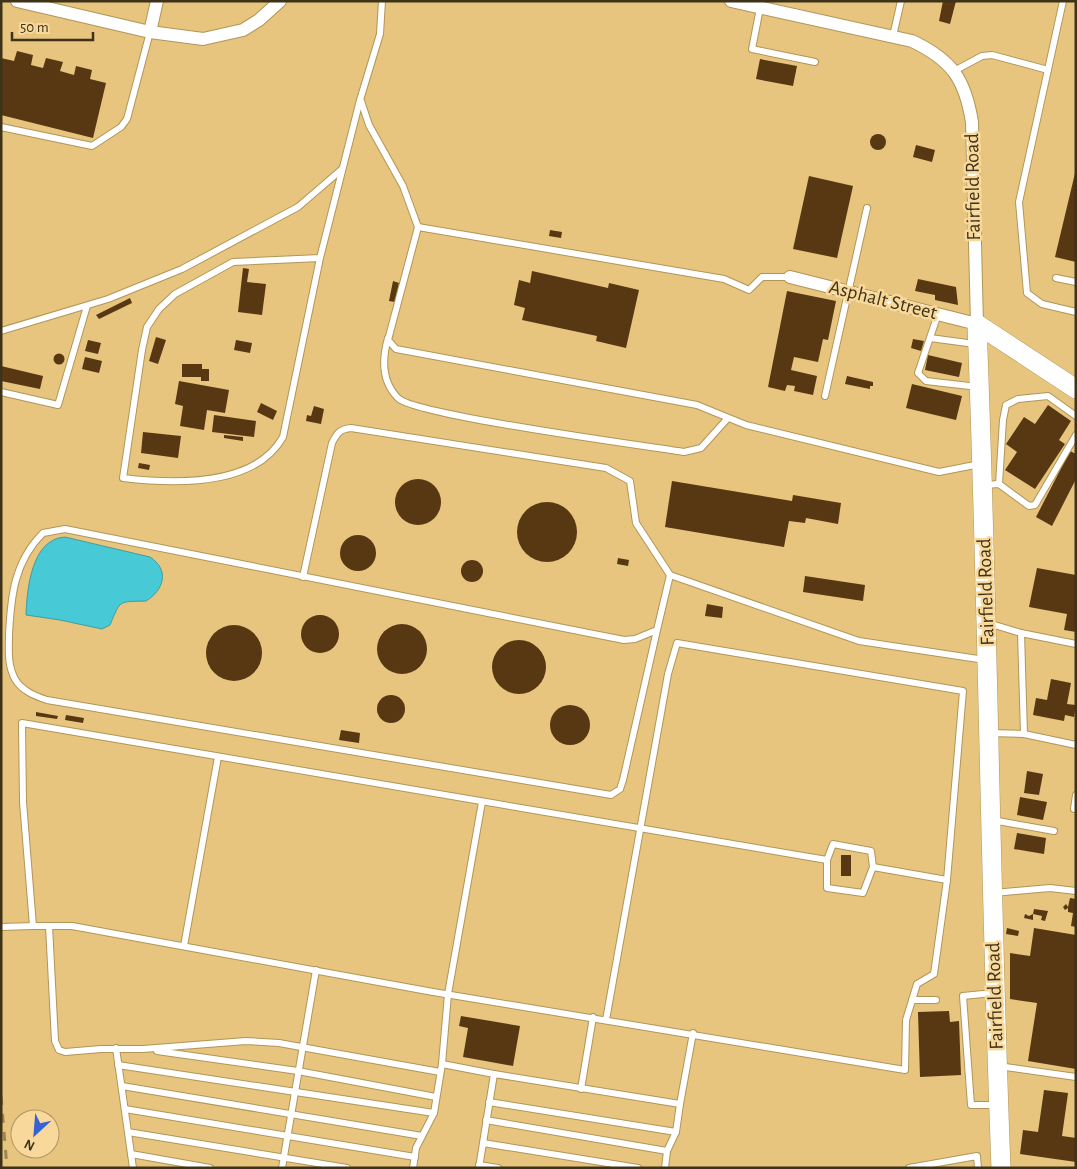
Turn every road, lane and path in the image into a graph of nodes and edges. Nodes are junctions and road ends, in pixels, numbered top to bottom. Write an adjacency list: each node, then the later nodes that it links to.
1 (17, 1): 9 (street)
2 (157, 1): 9 (street)
3 (280, 1): 9 (street)
4 (382, 1): 14 (lane)
5 (732, 1): 8 (street, Fairfield Road)
6 (901, 1): 10 (lane)
7 (1063, 1): 12 (lane)
8 (764, 6): 10 (street, Fairfield Road); 11 (lane)
9 (150, 32): 15 (lane)
10 (893, 36): 13 (street, Fairfield Road)
11 (814, 62)
12 (1048, 70): 13 (lane); 25 (lane)
13 (954, 71): 27 (street, Fairfield Road)
14 (360, 100): 16 (lane); 18 (lane)
15 (1, 127)
16 (342, 169): 19 (lane); 24 (lane)
17 (867, 208): 23 (lane)
18 (418, 227): 20 (lane); 29 (lane)
19 (320, 258): 19 (lane)
20 (790, 277): 23 (street, Asphalt Street)
21 (1056, 278): 22 (lane)
22 (1076, 282)
23 (848, 291): 26 (street, Asphalt Street); 35 (lane)
24 (87, 306): 28 (lane); 34 (lane)
25 (1076, 312)
26 (938, 314): 27 (street, Asphalt Street); 30 (lane)
27 (977, 324): 31 (street, Fairfield Road); 33 (street)
28 (1, 331)
29 (389, 337): 37 (lane); 37 (lane)
30 (930, 338): 31 (lane); 32 (lane)
31 (977, 344): 32 (street, Fairfield Road)
32 (979, 387): 39 (street, Fairfield Road)
33 (1076, 389)
34 (1, 392)
35 (825, 396)
36 (1076, 416): 40 (lane)
37 (728, 418): 39 (lane)
38 (1076, 435): 40 (lane)
39 (982, 464): 40 (street, Fairfield Road)
40 (991, 485): 43 (street, Fairfield Road)
41 (670, 575): 42 (lane); 44 (lane); 47 (lane)
42 (303, 577): 44 (lane); 44 (lane)
43 (987, 622): 45 (lane); 47 (street, Fairfield Road)
44 (657, 630)
45 (1021, 633): 46 (lane); 49 (lane)
46 (1076, 644)
47 (989, 661): 48 (street, Fairfield Road)
48 (990, 733): 49 (lane); 55 (street, Fairfield Road)
49 (1024, 734): 50 (lane)
50 (1076, 745)
51 (218, 756): 53 (lane); 63 (lane); 66 (lane)
52 (1076, 795): 54 (lane)
53 (482, 802): 56 (lane); 69 (lane)
54 (1074, 809)
55 (991, 820): 57 (lane); 62 (street, Fairfield Road)
56 (640, 829): 58 (lane); 60 (lane); 73 (lane)
57 (1054, 831)
58 (827, 860): 59 (lane); 59 (lane)
59 (873, 867): 60 (lane)
60 (947, 880): 70 (lane)
61 (1076, 891): 62 (lane)
62 (992, 893): 68 (street, Fairfield Road)
63 (33, 926): 64 (lane); 65 (lane)
64 (49, 926): 66 (lane); 76 (lane)
65 (1, 927)
66 (184, 946): 67 (lane)
67 (316, 970): 69 (lane); 75 (lane)
68 (994, 992): 80 (street, Fairfield Road); 91 (lane)
69 (448, 994): 72 (lane); 78 (lane)
70 (912, 1000): 71 (lane); 74 (lane)
71 (936, 1000)
72 (593, 1018): 73 (lane); 86 (lane)
73 (606, 1020): 74 (lane)
74 (693, 1033): 90 (lane)
75 (302, 1047): 77 (lane); 81 (lane); 82 (lane)
76 (116, 1048): 77 (lane); 79 (lane)
77 (143, 1050): 81 (lane)
78 (442, 1064): 82 (lane); 83 (lane)
79 (118, 1066): 85 (lane); 87 (lane)
80 (997, 1066): 84 (lane); 91 (street, Fairfield Road)
81 (298, 1071): 87 (lane); 88 (lane)
82 (440, 1072): 88 (lane)
83 (494, 1074): 86 (lane); 89 (lane)
84 (1076, 1077)
85 (122, 1086): 92 (lane); 94 (lane)
86 (581, 1089): 90 (lane)
87 (294, 1093): 93 (lane); 94 (lane)
88 (436, 1097): 93 (lane)
89 (489, 1102): 95 (lane); 97 (lane)
90 (680, 1104): 97 (lane)
91 (998, 1105): 118 (street, Fairfield Road)
92 (125, 1109): 96 (lane); 99 (lane)
93 (434, 1113): 98 (lane)
94 (290, 1115): 98 (lane); 99 (lane)
95 (486, 1120): 100 (lane); 101 (lane)
96 (128, 1132): 102 (lane); 104 (lane)
97 (676, 1132): 101 (lane)
98 (422, 1136): 103 (lane)
99 (287, 1137): 103 (lane); 104 (lane)
100 (483, 1143): 105 (lane); 113 (lane)
101 (668, 1150): 114 (lane)
102 (131, 1154): 107 (lane); 108 (lane)
103 (414, 1157): 111 (lane)
104 (283, 1158): 109 (lane); 110 (lane)
105 (479, 1166): 112 (lane)
106 (919, 1166): 115 (lane); 116 (lane); 117 (lane)
107 (133, 1168)
108 (210, 1168)
109 (282, 1168)
110 (347, 1168)
111 (413, 1168)
112 (498, 1168)
113 (638, 1168)
114 (665, 1168)
115 (909, 1168)
116 (927, 1168)
117 (978, 1168)
118 (1001, 1168)

